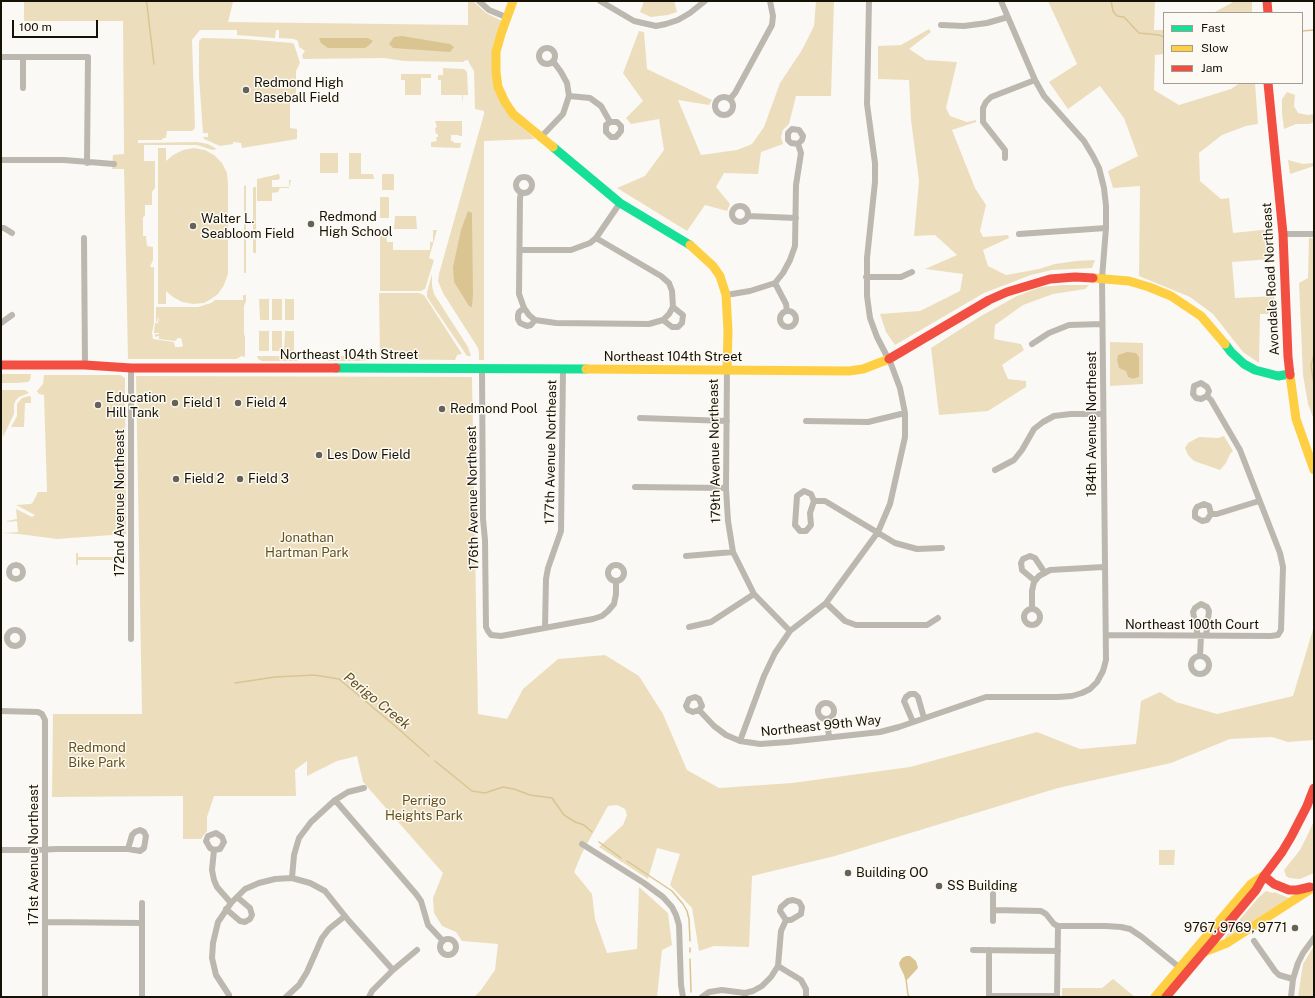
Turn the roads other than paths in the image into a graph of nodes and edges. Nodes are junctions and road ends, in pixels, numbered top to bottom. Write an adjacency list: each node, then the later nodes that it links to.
1 (479, 1): 10 (street)
2 (513, 1): 10 (street, 179th Avenue Northeast)
3 (600, 1): 4 (street)
4 (705, 1)
5 (770, 1): 20 (street)
6 (869, 1): 42 (street)
7 (1001, 1): 11 (street, 184th Avenue Northeast)
8 (1267, 1): 9 (street)
9 (1268, 12)
10 (506, 17): 22 (street, 179th Avenue Northeast)
11 (1008, 17): 12 (street); 16 (street, 184th Avenue Northeast)
12 (941, 25)
13 (1, 57): 14 (street)
14 (23, 57): 18 (street); 26 (street)
15 (553, 61): 19 (street)
16 (1035, 80): 24 (street); 33 (street, 184th Avenue Northeast)
17 (1268, 84): 36 (street, Avondale Road Northeast)
18 (23, 88)
19 (569, 96): 21 (street); 22 (street)
20 (730, 99)
21 (610, 122)
22 (540, 138): 29 (street, 179th Avenue Northeast)
23 (798, 144): 31 (street)
24 (1005, 158)
25 (1, 160): 26 (street)
26 (87, 163): 27 (street)
27 (114, 164)
28 (521, 193): 40 (street)
29 (620, 203): 39 (street); 45 (street, 179th Avenue Northeast)
30 (748, 216): 31 (street)
31 (796, 218): 44 (street)
32 (1, 228): 34 (street)
33 (1106, 228): 35 (street); 43 (street, 184th Avenue Northeast)
34 (12, 233)
35 (1019, 234)
36 (1283, 234): 37 (street); 62 (street, Avondale Road Northeast)
37 (1314, 234)
38 (84, 238): 57 (street)
39 (596, 238): 40 (street); 46 (street)
40 (520, 250): 47 (street)
41 (912, 272): 42 (street)
42 (866, 277): 55 (street)
43 (1102, 278): 53 (street, 184th Avenue Northeast); 55 (street, Northeast 104th Street); 62 (street, Northeast 104th Street)
44 (775, 283): 45 (street); 48 (street)
45 (726, 295): 61 (street, 179th Avenue Northeast)
46 (673, 306): 51 (street); 51 (street)
47 (524, 308): 50 (street); 50 (street)
48 (787, 311)
49 (12, 315): 52 (street)
50 (535, 320): 51 (street)
51 (663, 320)
52 (1, 323)
53 (1102, 324): 54 (street); 65 (street, 184th Avenue Northeast)
54 (1032, 344)
55 (888, 359): 61 (street, Northeast 104th Street); 64 (street)
56 (1, 365): 57 (street, Northeast 104th Street)
57 (84, 365): 58 (street, Northeast 104th Street)
58 (131, 368): 59 (street, Northeast 104th Street); 95 (street, 172nd Avenue Northeast)
59 (482, 369): 60 (street, Northeast 104th Street); 91 (street, 176th Avenue Northeast)
60 (563, 369): 61 (street, Northeast 104th Street); 91 (street, 177th Avenue Northeast)
61 (727, 370): 67 (street, 179th Avenue Northeast)
62 (1290, 374): 70 (street, Avondale Road Northeast)
63 (1207, 396): 74 (street)
64 (905, 413): 68 (street); 76 (street)
65 (1103, 414): 69 (street); 80 (street, 184th Avenue Northeast)
66 (640, 418): 67 (street)
67 (727, 420): 72 (street, 179th Avenue Northeast)
68 (806, 422)
69 (995, 470)
70 (1314, 470)
71 (635, 487): 72 (street)
72 (726, 488): 78 (street, 179th Avenue Northeast)
73 (814, 501): 73 (street); 76 (street)
74 (1259, 501): 75 (street); 94 (street, Northeast 100th Court)
75 (1211, 514)
76 (878, 532): 77 (street); 87 (street)
77 (942, 548)
78 (733, 552): 79 (street); 86 (street, 179th Avenue Northeast)
79 (686, 556)
80 (1104, 567): 83 (street); 93 (street, 184th Avenue Northeast)
81 (1, 572): 82 (street)
82 (8, 572)
83 (1045, 573): 85 (street); 85 (street)
84 (616, 581): 91 (street)
85 (1036, 581): 88 (street)
86 (754, 594): 90 (street); 92 (street, 179th Avenue Northeast)
87 (826, 602): 89 (street); 92 (street)
88 (1032, 609)
89 (938, 618)
90 (689, 627)
91 (545, 628)
92 (790, 630): 104 (street)
93 (1106, 635): 94 (street, Northeast 100th Court); 97 (street, 184th Avenue Northeast)
94 (1201, 636): 96 (street)
95 (131, 639)
96 (1200, 656)
97 (1090, 689): 100 (street, Northeast 99th Way)
98 (699, 710): 104 (street, Northeast 99th Way)
99 (1, 711): 109 (street, 171st Avenue Northeast)
100 (924, 718): 102 (street, Northeast 99th Way); 102 (street)
101 (827, 719): 103 (street)
102 (913, 722): 103 (street, Northeast 99th Way)
103 (829, 737): 104 (street, Northeast 99th Way)
104 (740, 741)
105 (364, 788): 107 (street)
106 (1314, 788): 113 (street)
107 (335, 800): 114 (street); 129 (street)
108 (582, 844): 149 (street)
109 (45, 849): 110 (street); 111 (street); 125 (street, 171st Avenue Northeast)
110 (128, 849)
111 (1, 850)
112 (214, 850): 119 (street)
113 (1264, 876): 115 (street); 135 (street); 137 (street)
114 (292, 878): 117 (street); 122 (street)
115 (1314, 886): 135 (street)
116 (993, 894): 121 (street)
117 (237, 897): 119 (street); 120 (street)
118 (142, 903): 126 (street)
119 (231, 903): 120 (street)
120 (226, 909): 142 (street)
121 (993, 910): 124 (street); 127 (street)
122 (345, 916): 138 (street); 143 (street)
123 (786, 920): 136 (street)
124 (993, 921)
125 (46, 922): 126 (street); 146 (street, 171st Avenue Northeast)
126 (142, 923): 147 (street)
127 (1058, 926): 134 (street); 137 (street)
128 (1314, 938): 139 (street)
129 (442, 941)
130 (1254, 941): 139 (street)
131 (417, 950): 138 (street)
132 (973, 950): 133 (street)
133 (990, 950): 134 (street); 144 (street)
134 (1058, 951): 145 (street)
135 (1204, 952): 140 (street)
136 (778, 966): 141 (street); 151 (street)
137 (1179, 967): 140 (street); 152 (street)
138 (393, 970): 148 (street)
139 (1293, 980): 154 (street)
140 (1174, 988): 153 (street)
141 (745, 995): 150 (street)
142 (229, 996)
143 (287, 996)
144 (989, 996): 145 (street)
145 (1057, 996)
146 (45, 997)
147 (142, 997)
148 (369, 997)
149 (683, 997)
150 (702, 997)
151 (806, 997)
152 (1155, 997)
153 (1166, 997)
154 (1291, 997)

